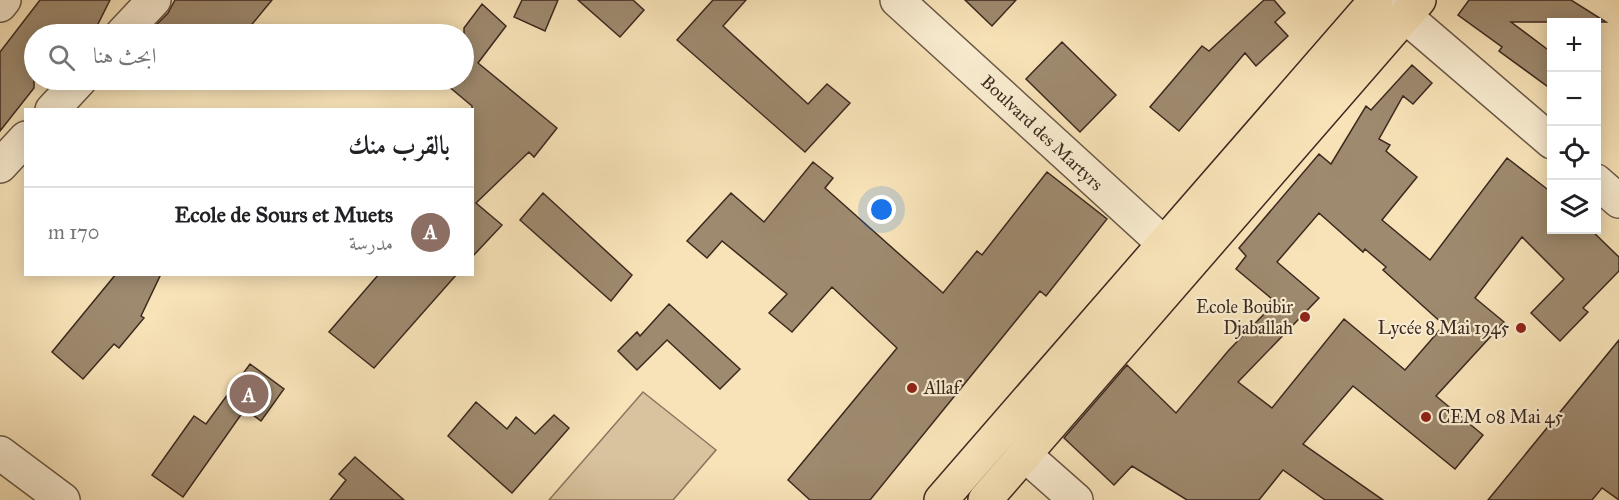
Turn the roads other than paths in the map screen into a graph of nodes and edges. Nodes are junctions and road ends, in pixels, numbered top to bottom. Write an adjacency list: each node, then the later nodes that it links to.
1 (4, 0): 5 (street)
2 (154, 0): 7 (street)
3 (897, 0): 15 (street, Boulvard des Martyrs)
4 (1376, 0): 15 (main road)
5 (0, 5)
6 (1405, 5): 10 (street); 15 (main road)
7 (131, 24)
8 (71, 90): 9 (street)
9 (54, 108)
10 (1547, 138)
11 (24, 140): 12 (street)
12 (0, 166)
13 (1601, 185): 14 (street)
14 (1619, 201)
15 (1176, 255): 17 (main road); 19 (main road)
16 (0, 453): 18 (street)
17 (1025, 455): 20 (main road); 21 (street)
18 (63, 500)
19 (941, 500)
20 (985, 500)
21 (1076, 500)

